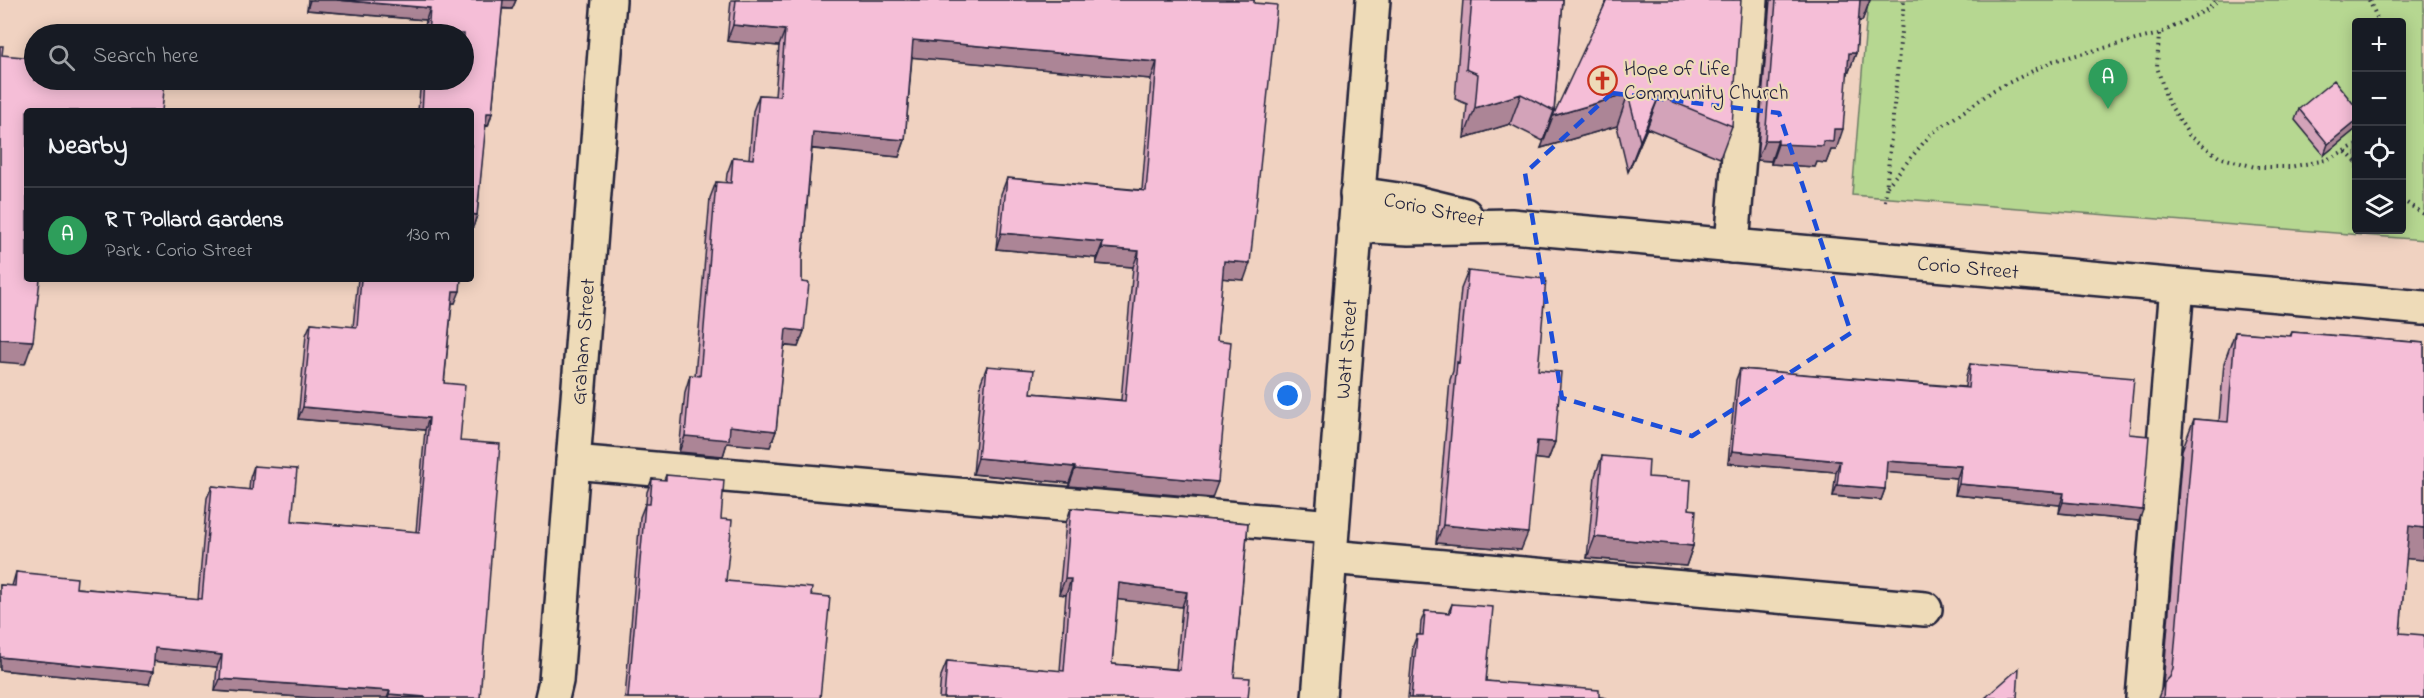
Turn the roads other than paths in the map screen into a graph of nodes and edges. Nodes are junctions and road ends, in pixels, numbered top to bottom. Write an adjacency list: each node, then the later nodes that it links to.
1 (609, 0): 8 (street, Graham Street)
2 (1373, 0): 4 (street, Watt Street)
3 (1751, 0): 5 (street)
4 (1356, 209): 5 (street, Corio Street); 9 (street, Watt Street)
5 (1732, 246): 6 (street, Corio Street)
6 (2177, 286): 7 (street, Corio Street); 13 (street)
7 (2424, 308)
8 (573, 462): 9 (street); 11 (street, Graham Street)
9 (1331, 542): 10 (street); 12 (street, Watt Street)
10 (1925, 609)
11 (556, 692)
12 (1319, 698)
13 (2143, 698)

